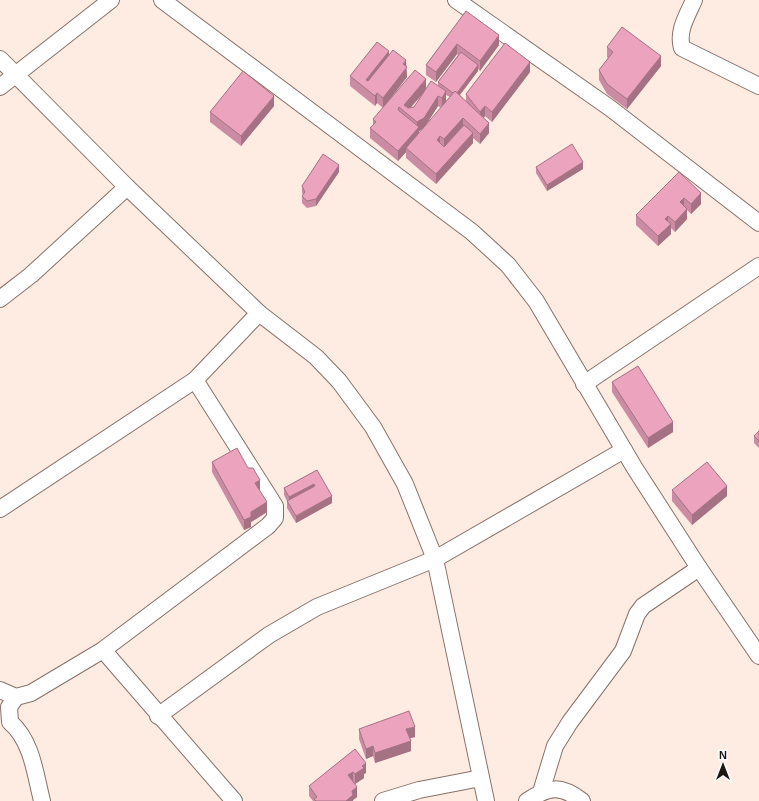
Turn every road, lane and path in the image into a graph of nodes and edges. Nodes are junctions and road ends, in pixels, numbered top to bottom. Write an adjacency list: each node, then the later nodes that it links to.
1 (110, 0): 6 (street)
2 (162, 0): 15 (street)
3 (456, 0): 10 (street)
4 (694, 0): 7 (street)
5 (0, 59): 6 (street)
6 (15, 75): 8 (street); 9 (street)
7 (759, 86)
8 (0, 87)
9 (127, 187): 12 (street); 13 (street)
10 (759, 223)
11 (759, 266): 15 (street)
12 (0, 299)
13 (259, 313): 14 (street); 18 (street)
14 (195, 380): 17 (street); 20 (street)
15 (584, 384): 16 (street)
16 (624, 450): 18 (street); 19 (street)
17 (0, 509)
18 (435, 559): 24 (street); 25 (street)
19 (699, 568): 21 (street); 26 (street)
20 (103, 650): 23 (street); 24 (street)
21 (759, 656)
22 (0, 690): 23 (street)
23 (16, 697): 27 (street)
24 (158, 716): 28 (street)
25 (481, 778): 29 (street); 30 (street)
26 (541, 792): 31 (street); 32 (street)
27 (42, 801)
28 (234, 801)
29 (383, 801)
30 (486, 801)
31 (528, 801)
32 (582, 801)

